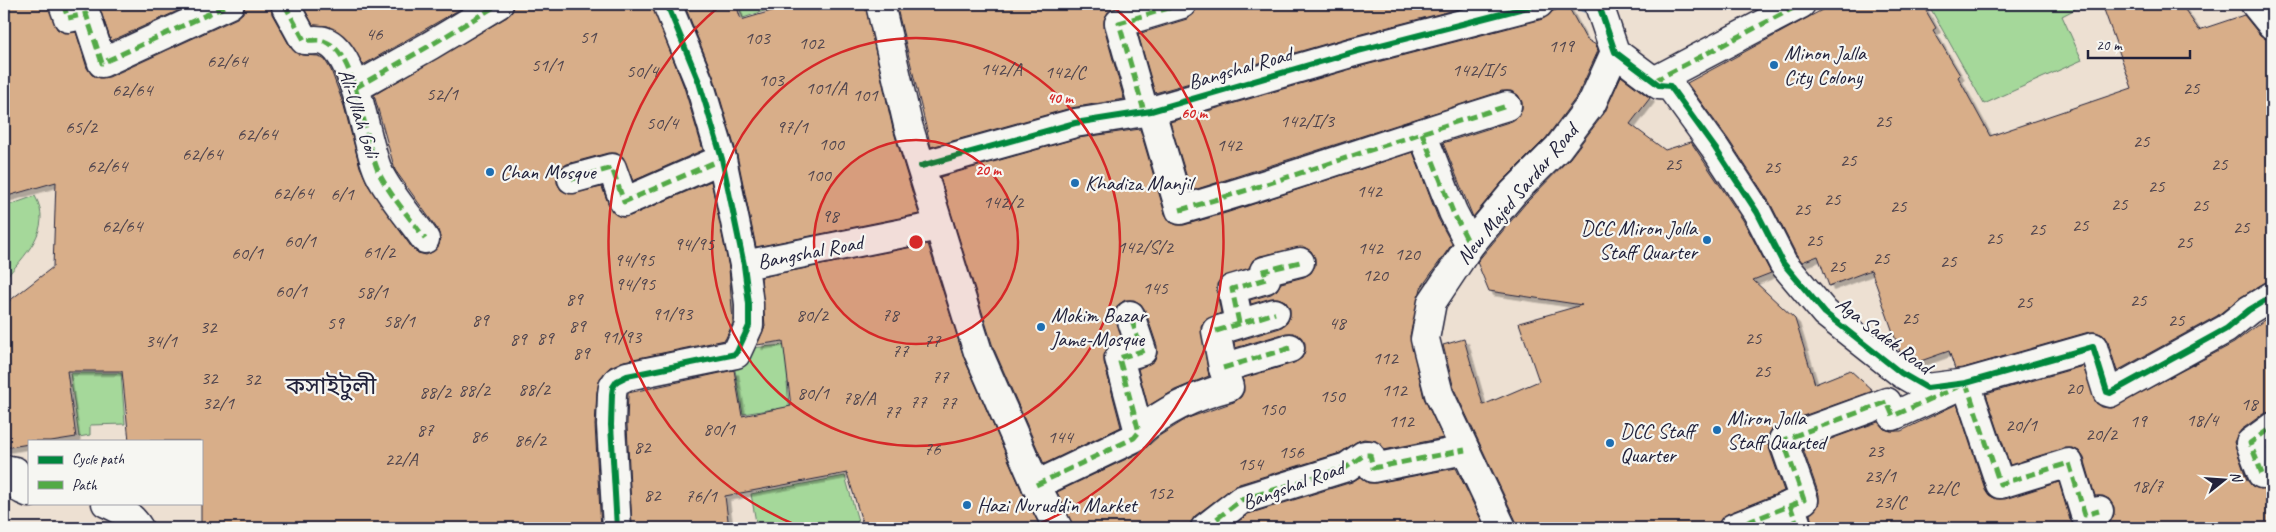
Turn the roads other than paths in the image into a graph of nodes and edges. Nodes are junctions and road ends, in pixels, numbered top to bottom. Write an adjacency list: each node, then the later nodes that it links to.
1 (63, 4): 2 (street)
2 (230, 4)
3 (287, 4): 15 (street, Ali-Ullah Goli)
4 (500, 4): 15 (street)
5 (667, 4): 19 (street)
6 (880, 4): 20 (street)
7 (1182, 4): 17 (street)
8 (1539, 4): 17 (street, Bangshal Road)
9 (1801, 4): 14 (street)
10 (2255, 4): 12 (street)
11 (1602, 5): 13 (street)
12 (2272, 25)
13 (1615, 52): 14 (street, Aga Sadek Road); 24 (street, New Majed Sardar Road)
14 (1654, 81): 33 (street, Aga Sadek Road)
15 (355, 88): 23 (street, Ali-Ullah Goli)
16 (1507, 106): 18 (street)
17 (1148, 111): 18 (street); 20 (street, Bangshal Road)
18 (1422, 134): 24 (street)
19 (722, 159): 21 (street); 26 (street)
20 (921, 166): 22 (street)
21 (572, 179)
22 (939, 226): 26 (street, Bangshal Road); 39 (street)
23 (426, 239)
24 (1470, 245): 36 (street, New Majed Sardar Road)
25 (1300, 262): 30 (street)
26 (744, 265): 45 (street, Bangshal Road)
27 (2272, 296): 33 (street, Aga Sadek Road)
28 (1275, 313): 30 (street)
29 (1130, 315): 35 (street)
30 (1239, 323): 32 (street)
31 (1290, 348): 32 (street)
32 (1223, 368): 35 (street)
33 (1966, 383): 42 (street); 43 (street)
34 (2272, 427): 38 (street)
35 (1139, 432): 39 (street)
36 (1465, 450): 47 (street, Bangshal Road); 48 (street, New Majed Sardar Road)
37 (4, 469): 40 (street)
38 (2262, 474)
39 (1036, 485): 46 (street)
40 (28, 493)
41 (108, 504): 44 (street)
42 (2098, 511)
43 (1794, 517): 49 (street)
44 (139, 528)
45 (617, 528)
46 (1058, 528)
47 (1205, 528)
48 (1502, 528)
49 (1733, 528)

